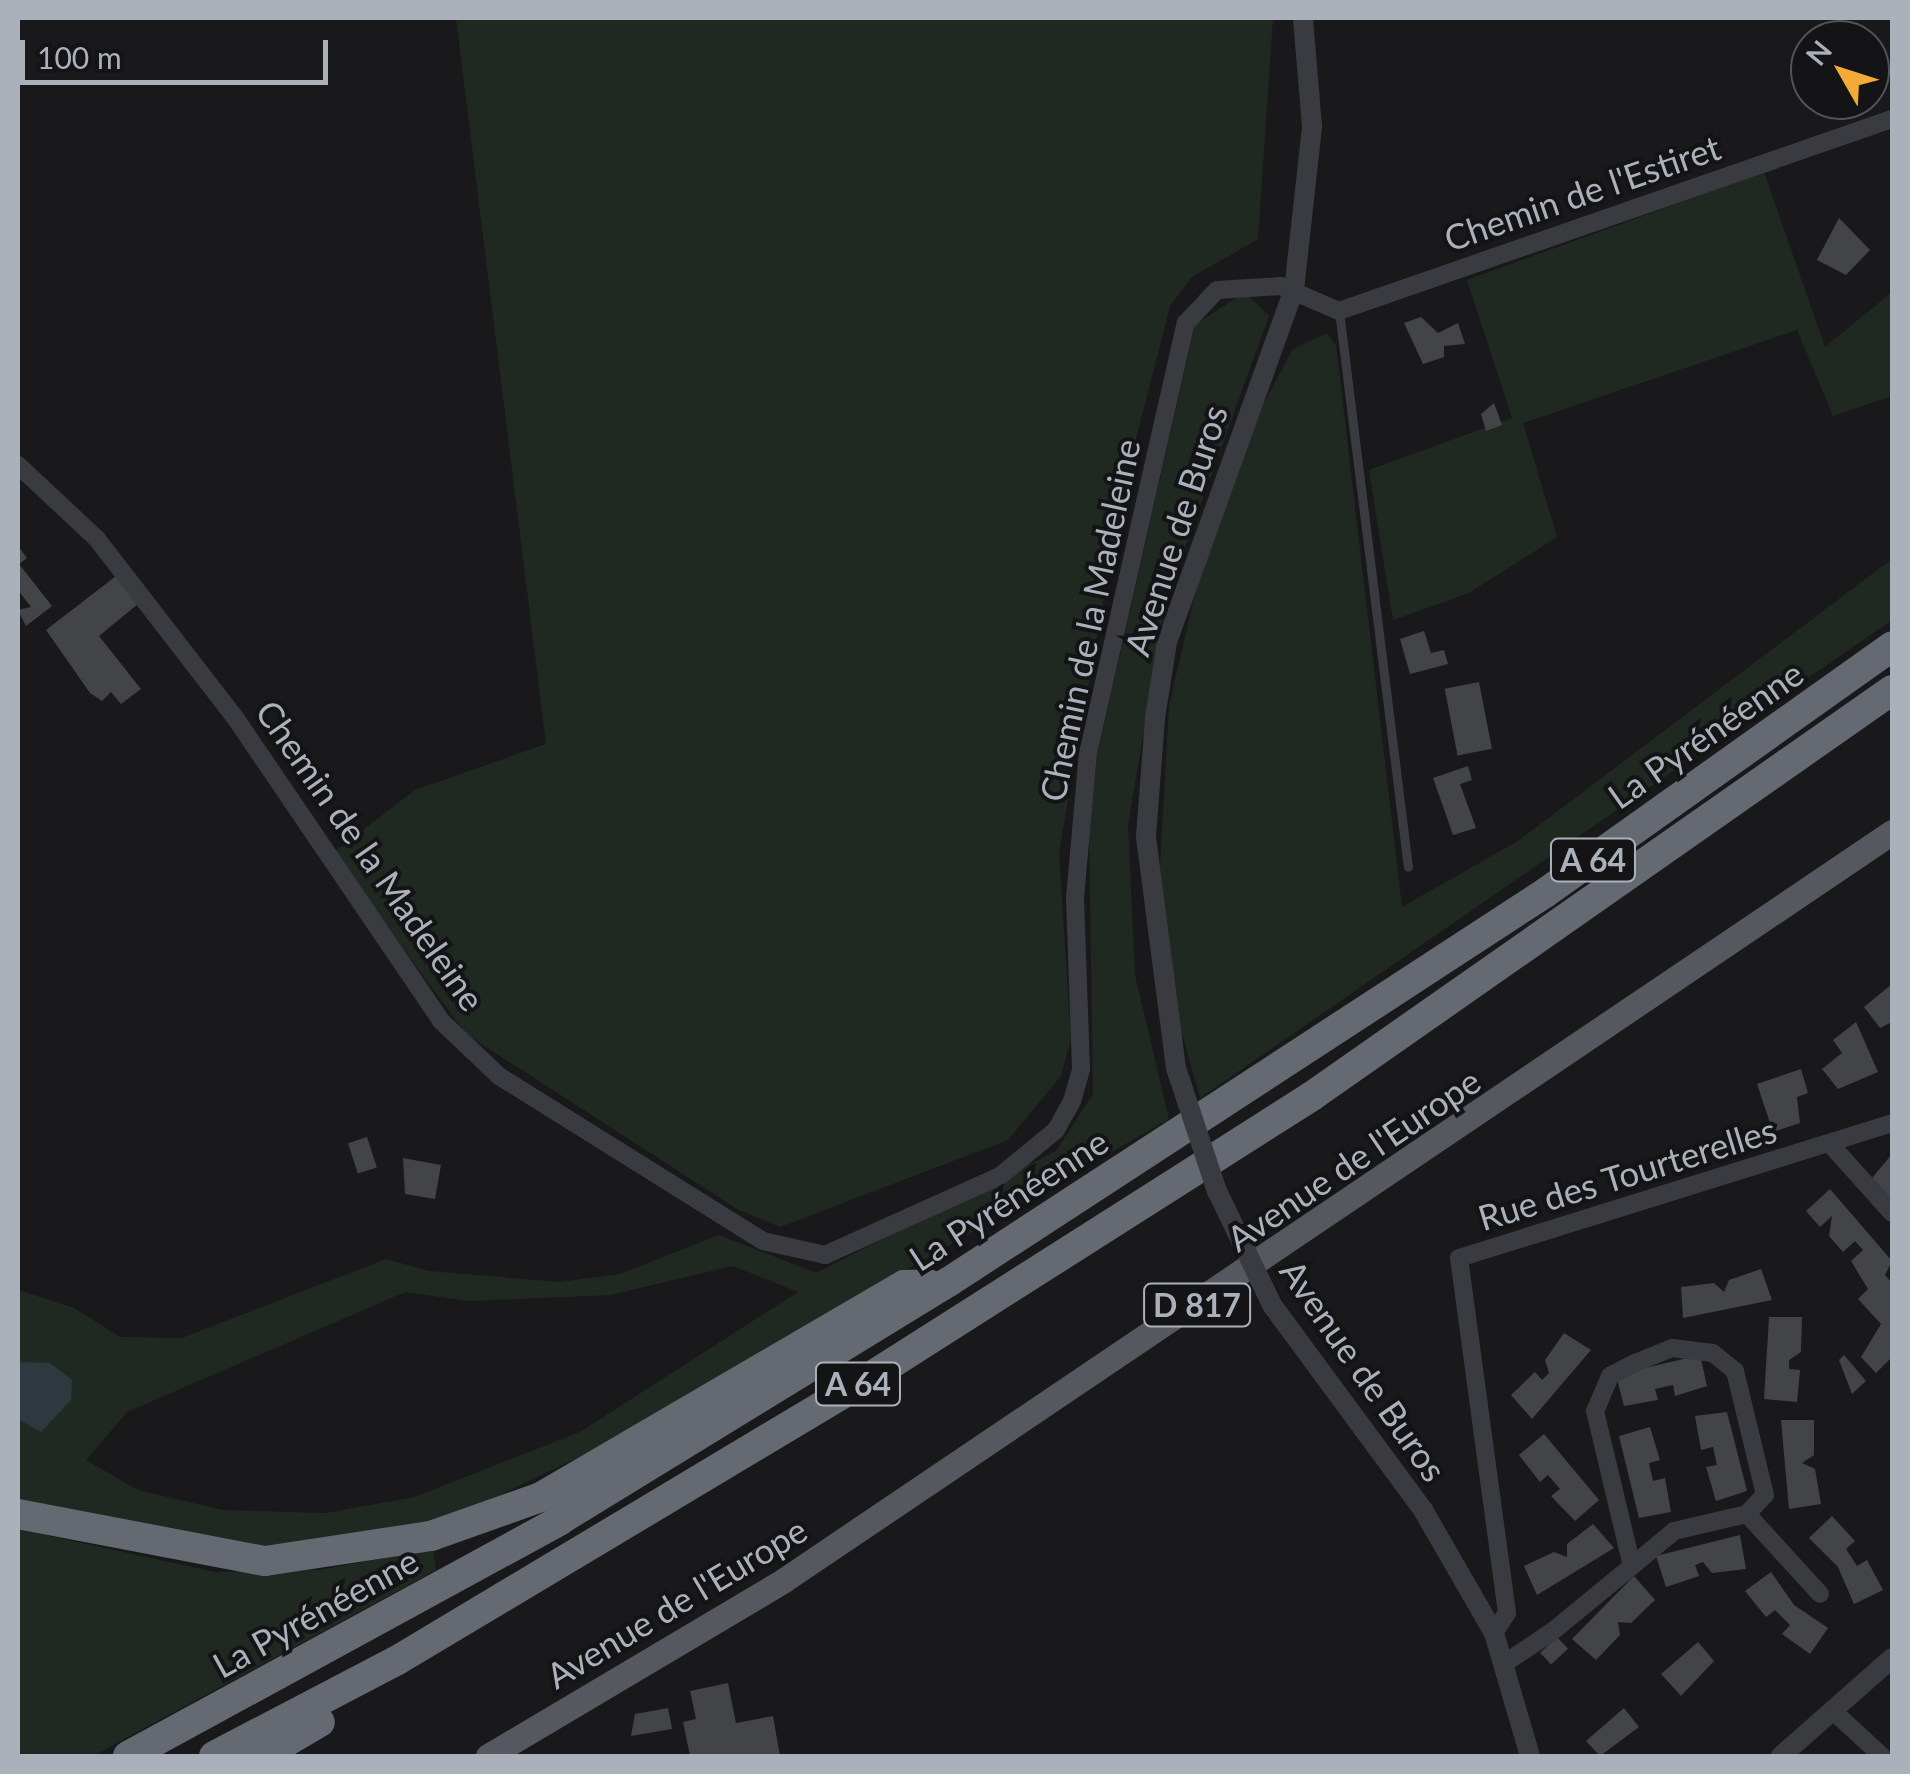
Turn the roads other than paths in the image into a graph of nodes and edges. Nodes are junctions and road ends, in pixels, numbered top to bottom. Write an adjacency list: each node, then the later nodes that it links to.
1 (1303, 18): 3 (street, Avenue de Buros)
2 (1892, 119): 4 (street, Chemin de l'Estiret)
3 (1294, 290): 4 (street); 5 (street, Chemin de la Madeleine); 20 (street, Avenue de Buros, bridge)
4 (1339, 311): 9 (lane)
5 (18, 465)
6 (1892, 646): 13 (highway, La Pyrénéenne / A 64)
7 (1892, 690): 22 (highway, La Pyrénéenne / A 64)
8 (1892, 832): 28 (main road, Avenue de l'Europe / D 817)
9 (1408, 867)
10 (1892, 1124): 11 (street, Rue des Tourterelles)
11 (1831, 1145): 12 (street); 20 (street, Rue des Tourterelles)
12 (1892, 1213)
13 (946, 1283): 14 (highway); 25 (highway, La Pyrénéenne / A 64)
14 (18, 1514)
15 (1747, 1514): 16 (street); 17 (street); 19 (street)
16 (1628, 1531): 17 (street); 18 (street)
17 (1658, 1544): 18 (street)
18 (1632, 1566): 23 (street)
19 (1820, 1594)
20 (1494, 1633): 23 (street, Avenue de Buros)
21 (1892, 1658): 24 (street)
22 (396, 1661): 26 (highway, La Pyrénéenne / A 64); 27 (highway)
23 (1505, 1663): 29 (street, Avenue de Buros)
24 (1832, 1710): 30 (street); 31 (street)
25 (128, 1756)
26 (214, 1756)
27 (262, 1756)
28 (488, 1756)
29 (1530, 1756)
30 (1781, 1756)
31 (1882, 1756)

